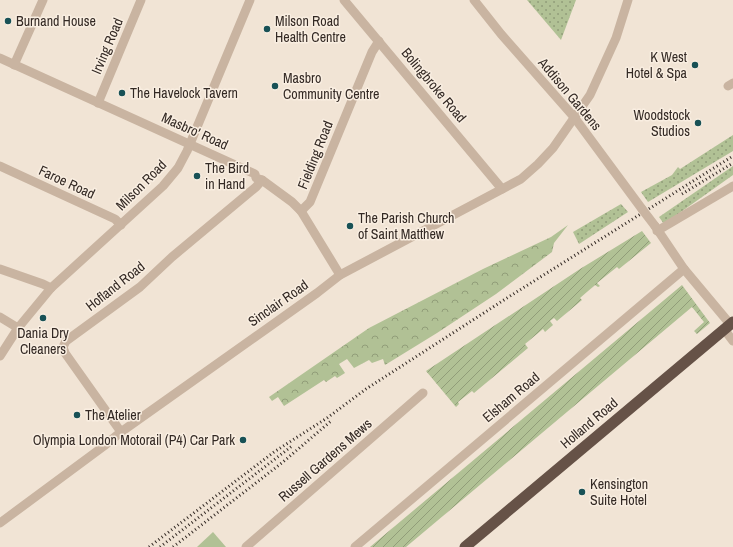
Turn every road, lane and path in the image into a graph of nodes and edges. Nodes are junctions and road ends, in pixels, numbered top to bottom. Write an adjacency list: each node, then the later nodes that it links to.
1 (43, 0): 9 (street)
2 (141, 0): 10 (street, Irving Road)
3 (250, 0): 12 (street, Milson Road)
4 (344, 0): 7 (street, Bolingbroke Road)
5 (474, 0): 11 (street, Addison Gardens)
6 (628, 0): 11 (street, Sinclair Road)
7 (378, 41): 16 (street, Bolingbroke Road); 17 (street, Fielding Road)
8 (0, 58): 9 (street, Masbro' Road)
9 (14, 64): 10 (street, Masbro' Road)
10 (98, 103): 12 (street, Masbro' Road)
11 (574, 117): 16 (street, Sinclair Road); 19 (street, Addison Gardens, bridge)
12 (190, 144): 14 (street, Masbro' Road); 18 (street, Milson Road)
13 (0, 166): 18 (street, Faroe Road)
14 (262, 180): 17 (street, Masbro' Road); 30 (street, Hofland Road)
15 (733, 186): 19 (street)
16 (502, 189): 22 (street, Sinclair Road)
17 (301, 211): 22 (street, Masbro' Road)
18 (121, 224): 23 (street, Milson Road)
19 (656, 228): 21 (street, Addison Gardens)
20 (0, 269): 23 (street)
21 (684, 269): 25 (street, Addison Gardens); 33 (street, Elsham Road)
22 (340, 275): 30 (street, Sinclair Road)
23 (51, 288): 26 (street, Milson Road)
24 (0, 317): 26 (street)
25 (729, 325): 27 (street, Addison Gardens); 34 (highway, Holland Road)
26 (18, 328): 28 (street, Milson Road)
27 (733, 341)
28 (0, 356)
29 (423, 393): 32 (street, Russell Gardens Mews)
30 (121, 432): 31 (street, Sinclair Road)
31 (0, 524)
32 (246, 547)
33 (355, 547)
34 (465, 547)

